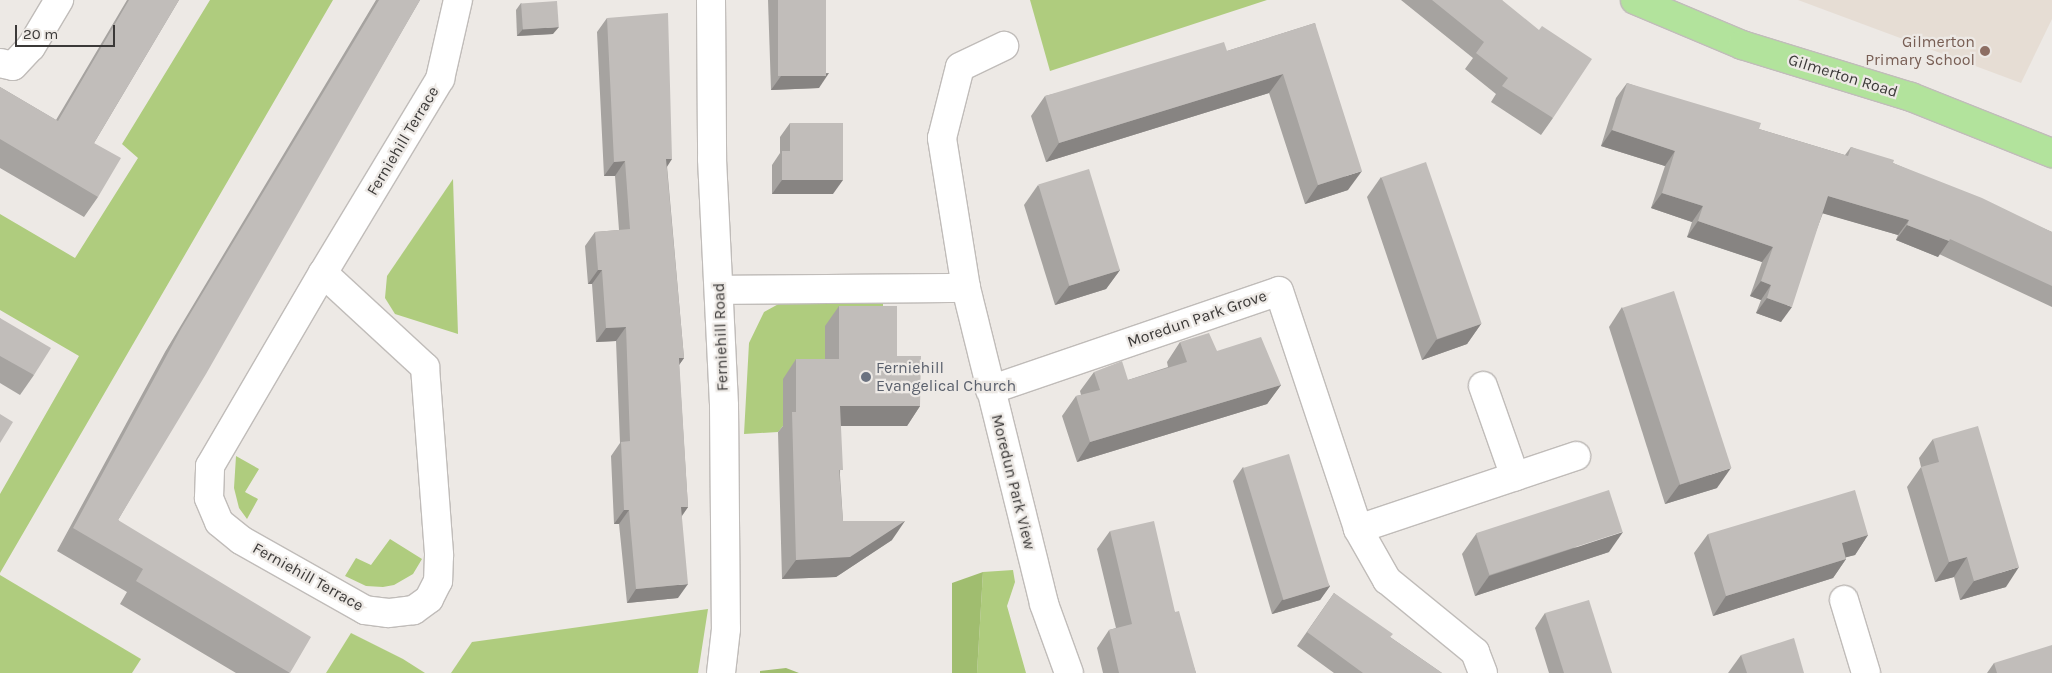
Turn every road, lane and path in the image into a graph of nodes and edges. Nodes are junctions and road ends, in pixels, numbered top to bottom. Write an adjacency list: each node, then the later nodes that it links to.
1 (59, 0): 6 (street)
2 (458, 0): 8 (street, Ferniehill Terrace)
3 (711, 0): 10 (street, Ferniehill Road)
4 (1634, 0): 7 (main road, Gilmerton Road)
5 (1004, 46): 9 (street, Moredun Park View)
6 (0, 63)
7 (2052, 153)
8 (323, 273): 8 (street, Ferniehill Terrace)
9 (966, 288): 10 (street); 12 (street, Moredun Park View)
10 (719, 290): 17 (street, Ferniehill Road)
11 (1483, 386): 14 (street)
12 (990, 390): 15 (street, Moredun Park Grove); 18 (street, Moredun Park View)
13 (1576, 456): 14 (street)
14 (1515, 477): 15 (street)
15 (1358, 529): 19 (street, Moredun Park Grove)
16 (1844, 600): 20 (street)
17 (721, 673)
18 (1069, 673)
19 (1483, 673)
20 (1866, 673)

